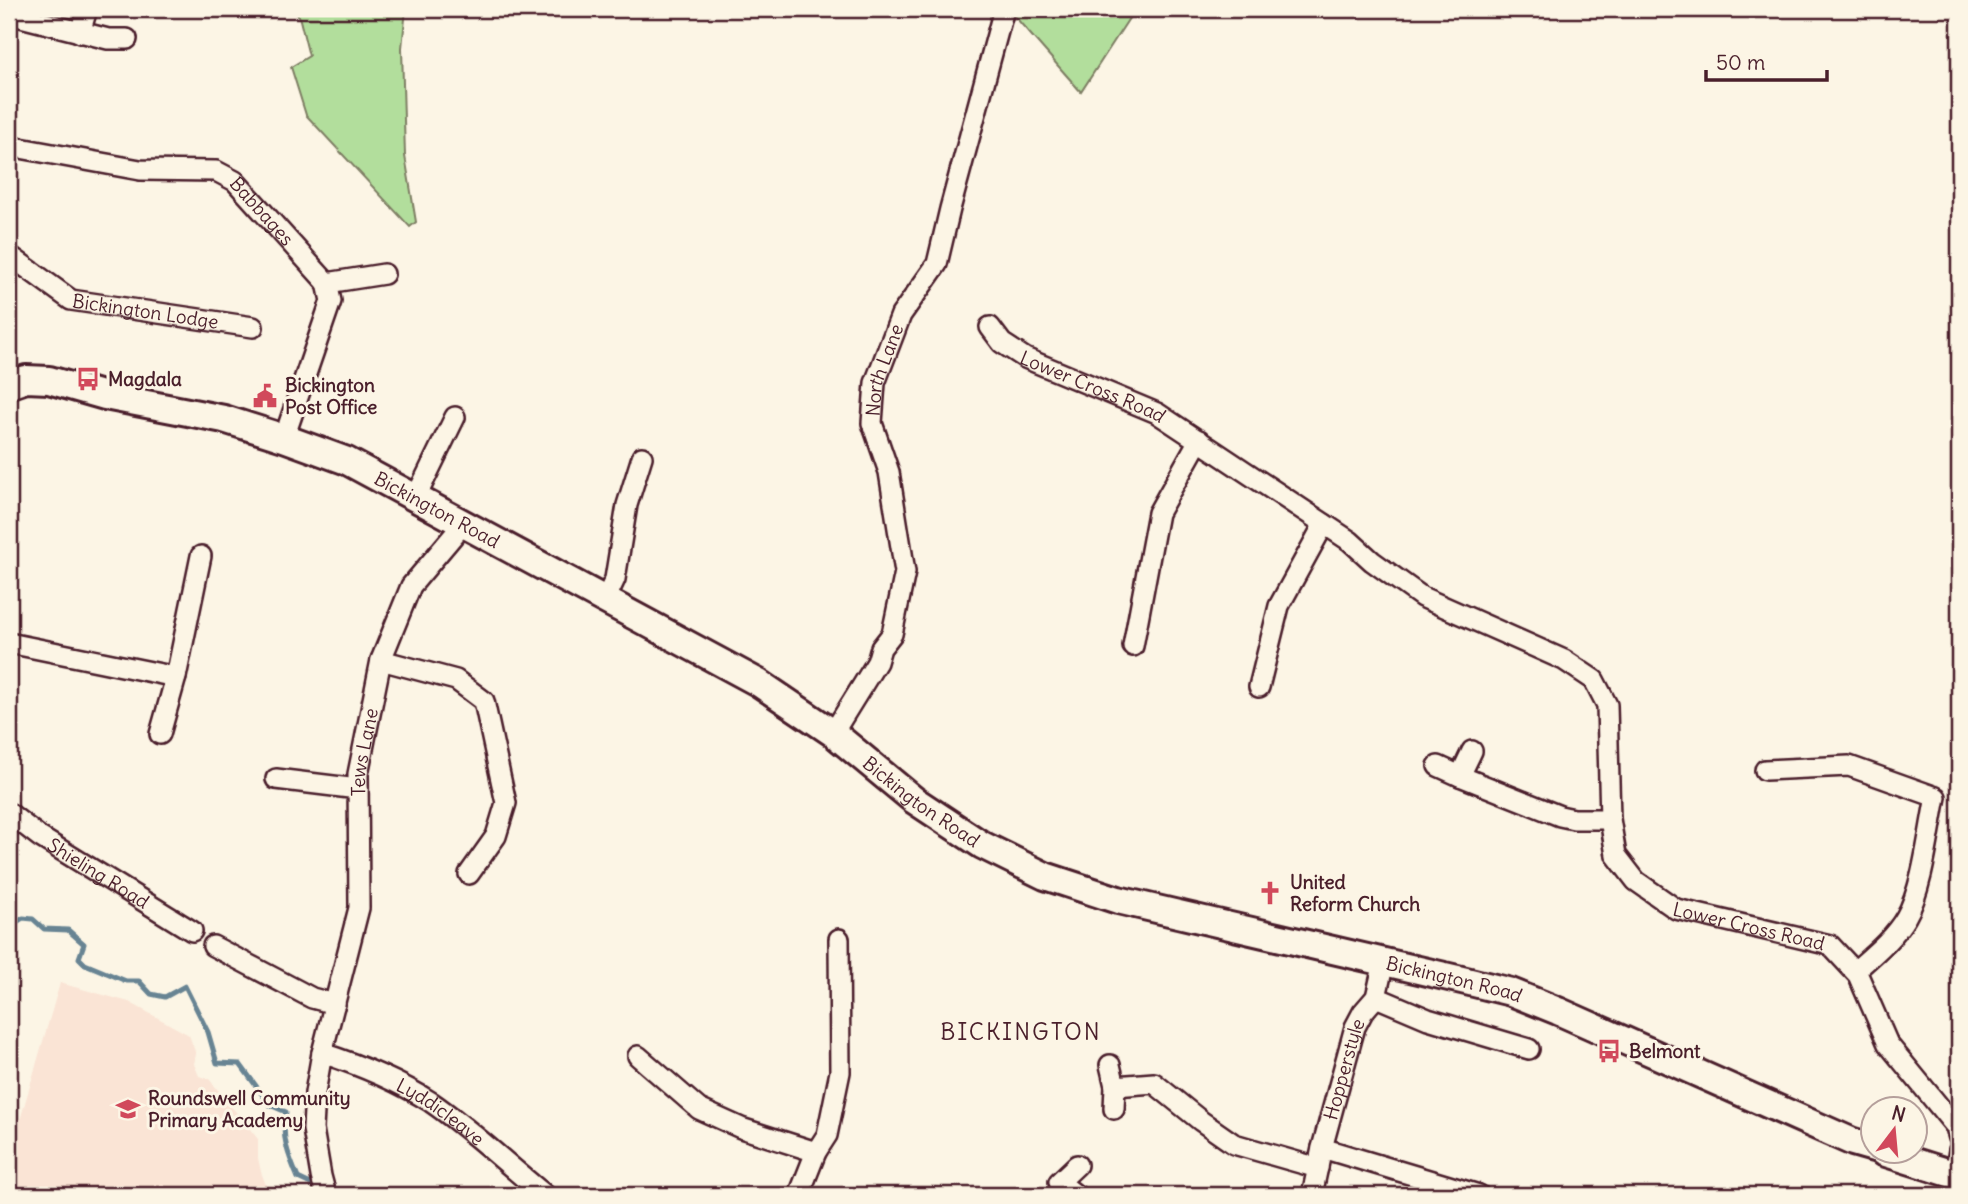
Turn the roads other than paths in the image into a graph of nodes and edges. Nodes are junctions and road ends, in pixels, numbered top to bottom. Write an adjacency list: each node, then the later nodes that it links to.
1 (88, 9): 4 (street)
2 (1004, 9): 27 (street, North Lane)
3 (9, 14): 4 (street)
4 (80, 33): 5 (street)
5 (127, 39)
6 (9, 146): 9 (street, Babbages)
7 (9, 256): 10 (street, Bickington Lodge)
8 (384, 274): 9 (street)
9 (327, 283): 14 (street)
10 (253, 327)
11 (990, 327): 15 (street, Lower Cross Road)
12 (9, 385): 14 (main road, Bickington Road)
13 (455, 416): 17 (street)
14 (285, 438): 17 (main road, Bickington Road)
15 (1199, 440): 19 (street, Lower Cross Road); 23 (street)
16 (642, 457): 21 (street)
17 (416, 497): 18 (main road, Bickington Road)
18 (464, 523): 21 (main road, Bickington Road); 24 (street, Tews Lane)
19 (1324, 524): 26 (street); 36 (street, Lower Cross Road)
20 (201, 556): 25 (street)
21 (605, 600): 27 (main road, Bickington Road)
22 (9, 643): 25 (street)
23 (1133, 646)
24 (381, 660): 34 (street, Tews Lane); 37 (street)
25 (176, 677): 28 (street)
26 (1259, 687)
27 (833, 733): 41 (main road, Bickington Road)
28 (160, 734)
29 (1472, 751): 32 (street)
30 (1438, 766): 32 (street)
31 (1765, 769): 42 (street)
32 (1460, 776): 36 (street)
33 (276, 779): 34 (street)
34 (358, 789): 44 (street, Tews Lane)
35 (9, 813): 38 (street, Shieling Road)
36 (1610, 819): 42 (street, Lower Cross Road)
37 (469, 874)
38 (192, 931)
39 (838, 939): 54 (street)
40 (213, 946): 44 (street)
41 (1384, 962): 43 (street, Hopperstyle); 52 (main road, Bickington Road)
42 (1854, 971): 51 (street, Lower Cross Road)
43 (1376, 997): 45 (street, Hopperstyle); 53 (street, Hopperstyle)
44 (335, 1004): 46 (street, Tews Lane)
45 (1529, 1049)
46 (322, 1054): 60 (street, Tews Lane); 61 (street, Lyddicleave)
47 (638, 1056): 54 (street)
48 (1110, 1065): 49 (street)
49 (1115, 1086): 50 (street); 58 (street)
50 (1114, 1110)
51 (1959, 1138)
52 (1860, 1144)
53 (1322, 1148): 58 (street, Hopperstyle); 65 (street)
54 (816, 1152): 62 (street)
55 (1930, 1161): 57 (main road)
56 (1077, 1165): 59 (street)
57 (1958, 1167)
58 (1318, 1168): 64 (street, Hopperstyle)
59 (1053, 1189): 63 (street)
60 (326, 1195)
61 (545, 1195)
62 (799, 1195)
63 (1076, 1195)
64 (1312, 1195)
65 (1479, 1195)

